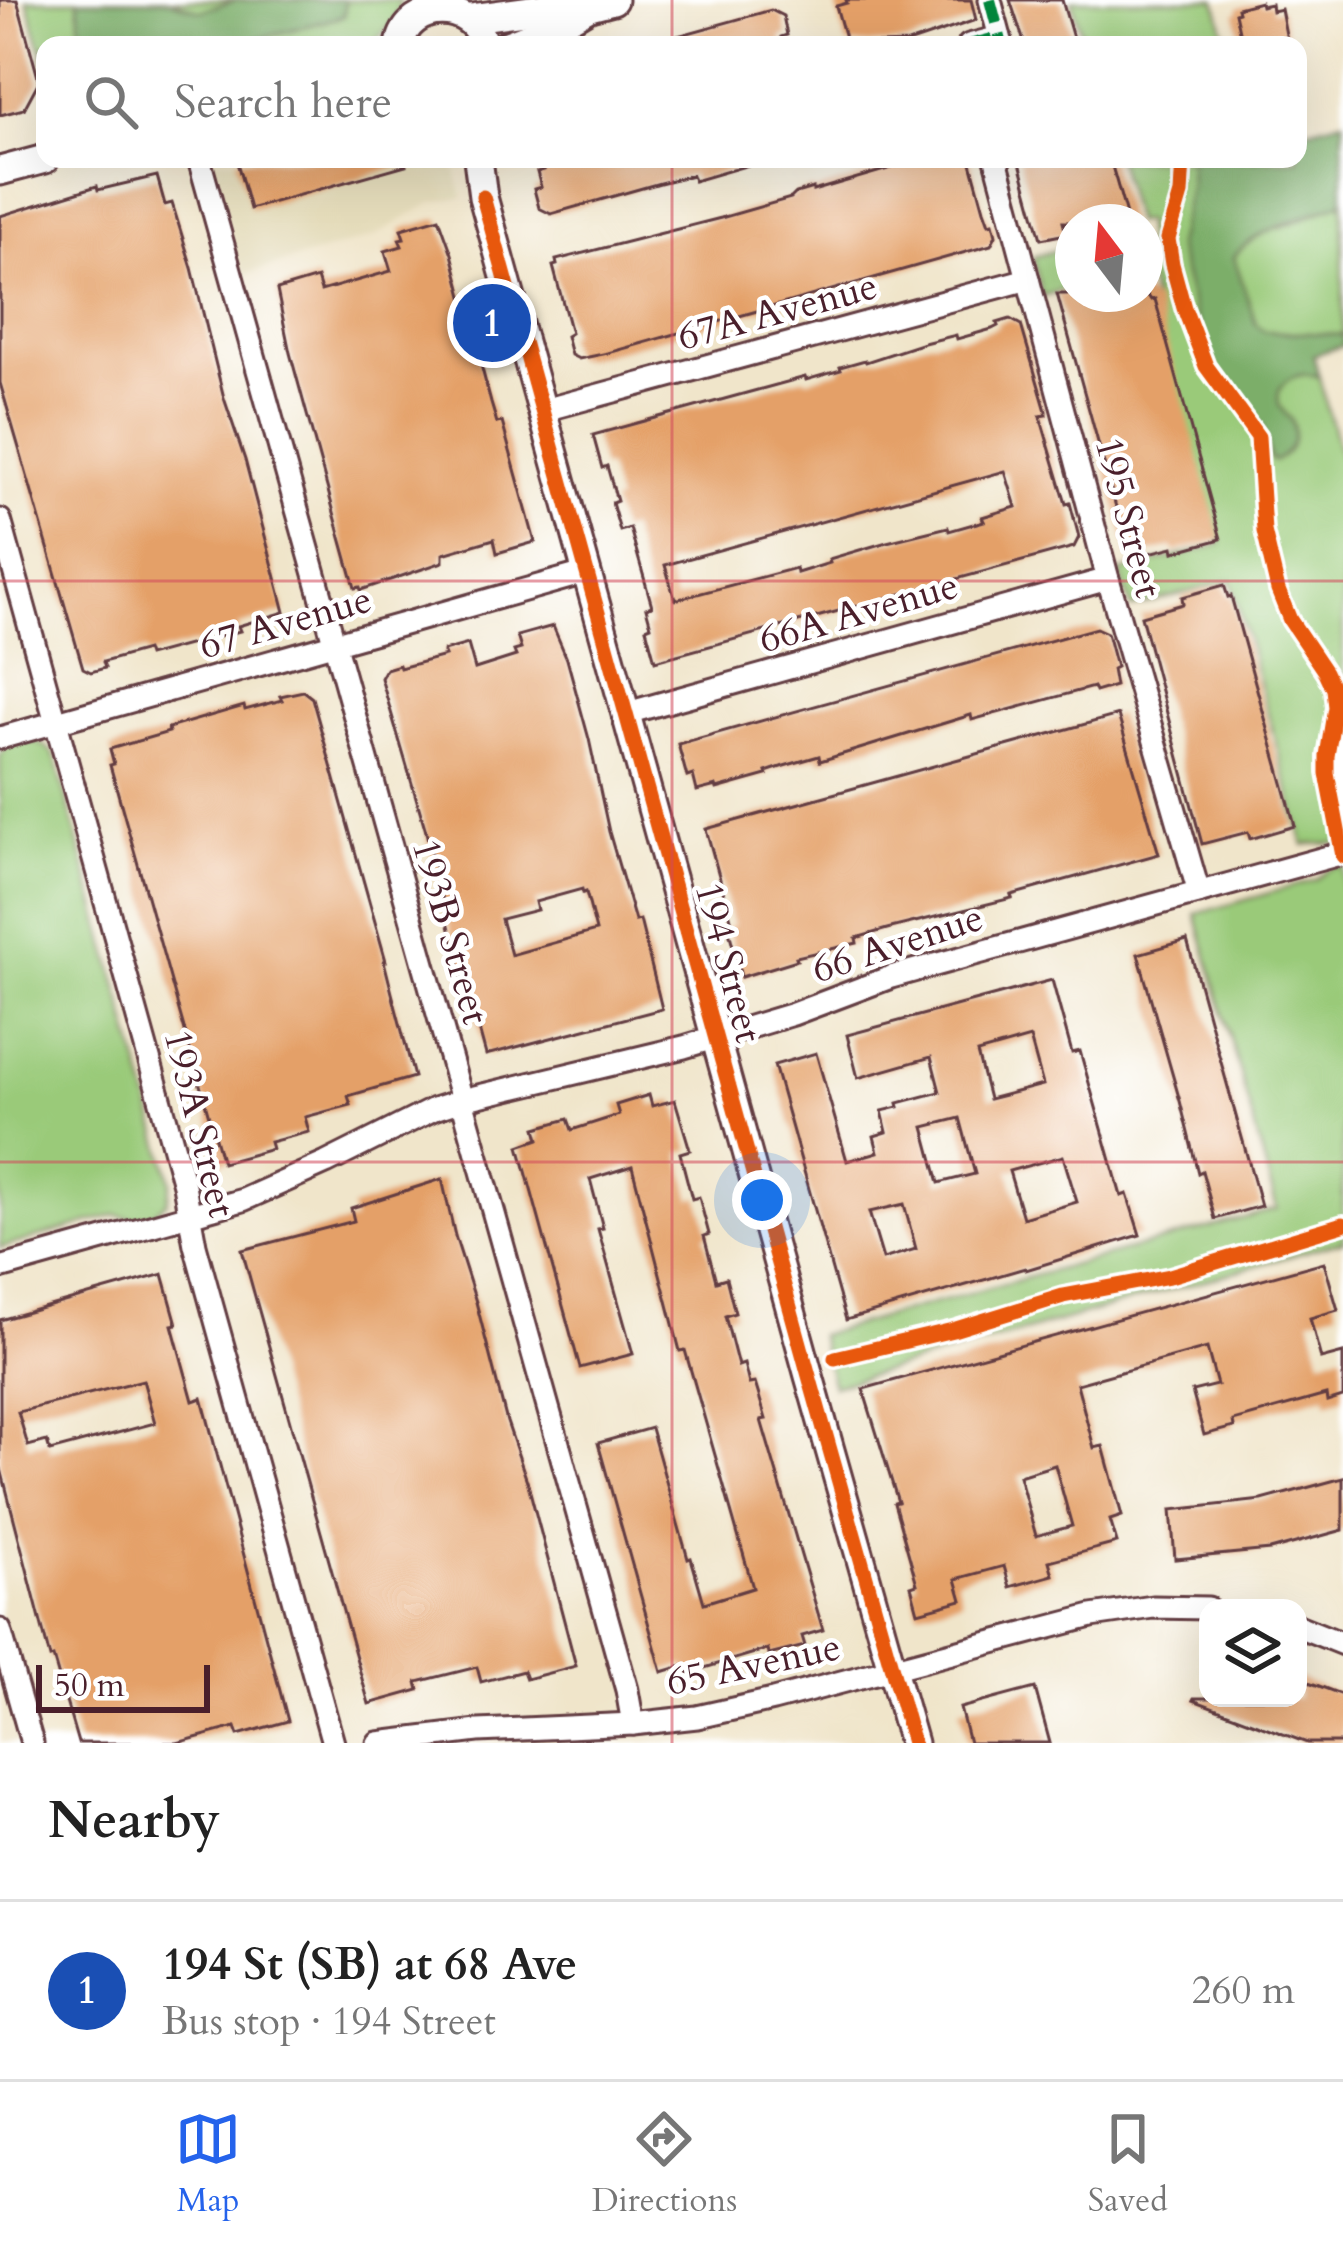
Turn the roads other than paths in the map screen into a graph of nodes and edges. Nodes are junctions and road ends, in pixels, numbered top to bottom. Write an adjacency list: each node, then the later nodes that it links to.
1 (990, 0): 7 (street)
2 (601, 3): 3 (street); 6 (street)
3 (456, 8): 4 (street); 5 (street)
4 (401, 30)
5 (481, 36)
6 (530, 36)
7 (1000, 36)
8 (36, 161): 13 (street)
9 (201, 168): 20 (street, 193B Street)
10 (470, 168): 14 (street, 194 Street)
11 (479, 168): 14 (street, 194 Street)
12 (998, 168): 15 (street, 195 Street)
13 (0, 171)
14 (484, 197): 16 (street, 194 Street)
15 (1028, 279): 16 (street, 67A Avenue); 19 (street, 195 Street)
16 (544, 410): 18 (street, 194 Street)
17 (0, 520): 22 (street, 193A Street)
18 (588, 572): 20 (street, 67 Avenue); 21 (street, 194 Street)
19 (1108, 579): 21 (street, 66A Avenue); 25 (street, 195 Street)
20 (333, 645): 22 (street, 67 Avenue); 27 (street, 193B Street)
21 (627, 713): 26 (street, 194 Street)
22 (57, 722): 23 (street, 67 Avenue); 28 (street, 193A Street)
23 (0, 738)
24 (1343, 853): 25 (street, 66 Avenue)
25 (1199, 893): 26 (street, 66 Avenue)
26 (716, 1037): 27 (street, 66 Avenue); 34 (street, 194 Street)
27 (462, 1100): 28 (street, 66 Avenue); 35 (street, 193B Street)
28 (190, 1216): 29 (street, 66 Avenue); 37 (street, 193A Street)
29 (0, 1268)
30 (1199, 1608): 34 (street, 65 Avenue)
31 (0, 1630): 36 (street)
32 (1307, 1630): 33 (street)
33 (1343, 1644)
34 (892, 1667): 35 (street, 65 Avenue); 39 (street, 194 Street)
35 (633, 1724): 38 (street, 65 Avenue)
36 (32, 1743)
37 (333, 1743)
38 (378, 1743)
39 (914, 1743)

